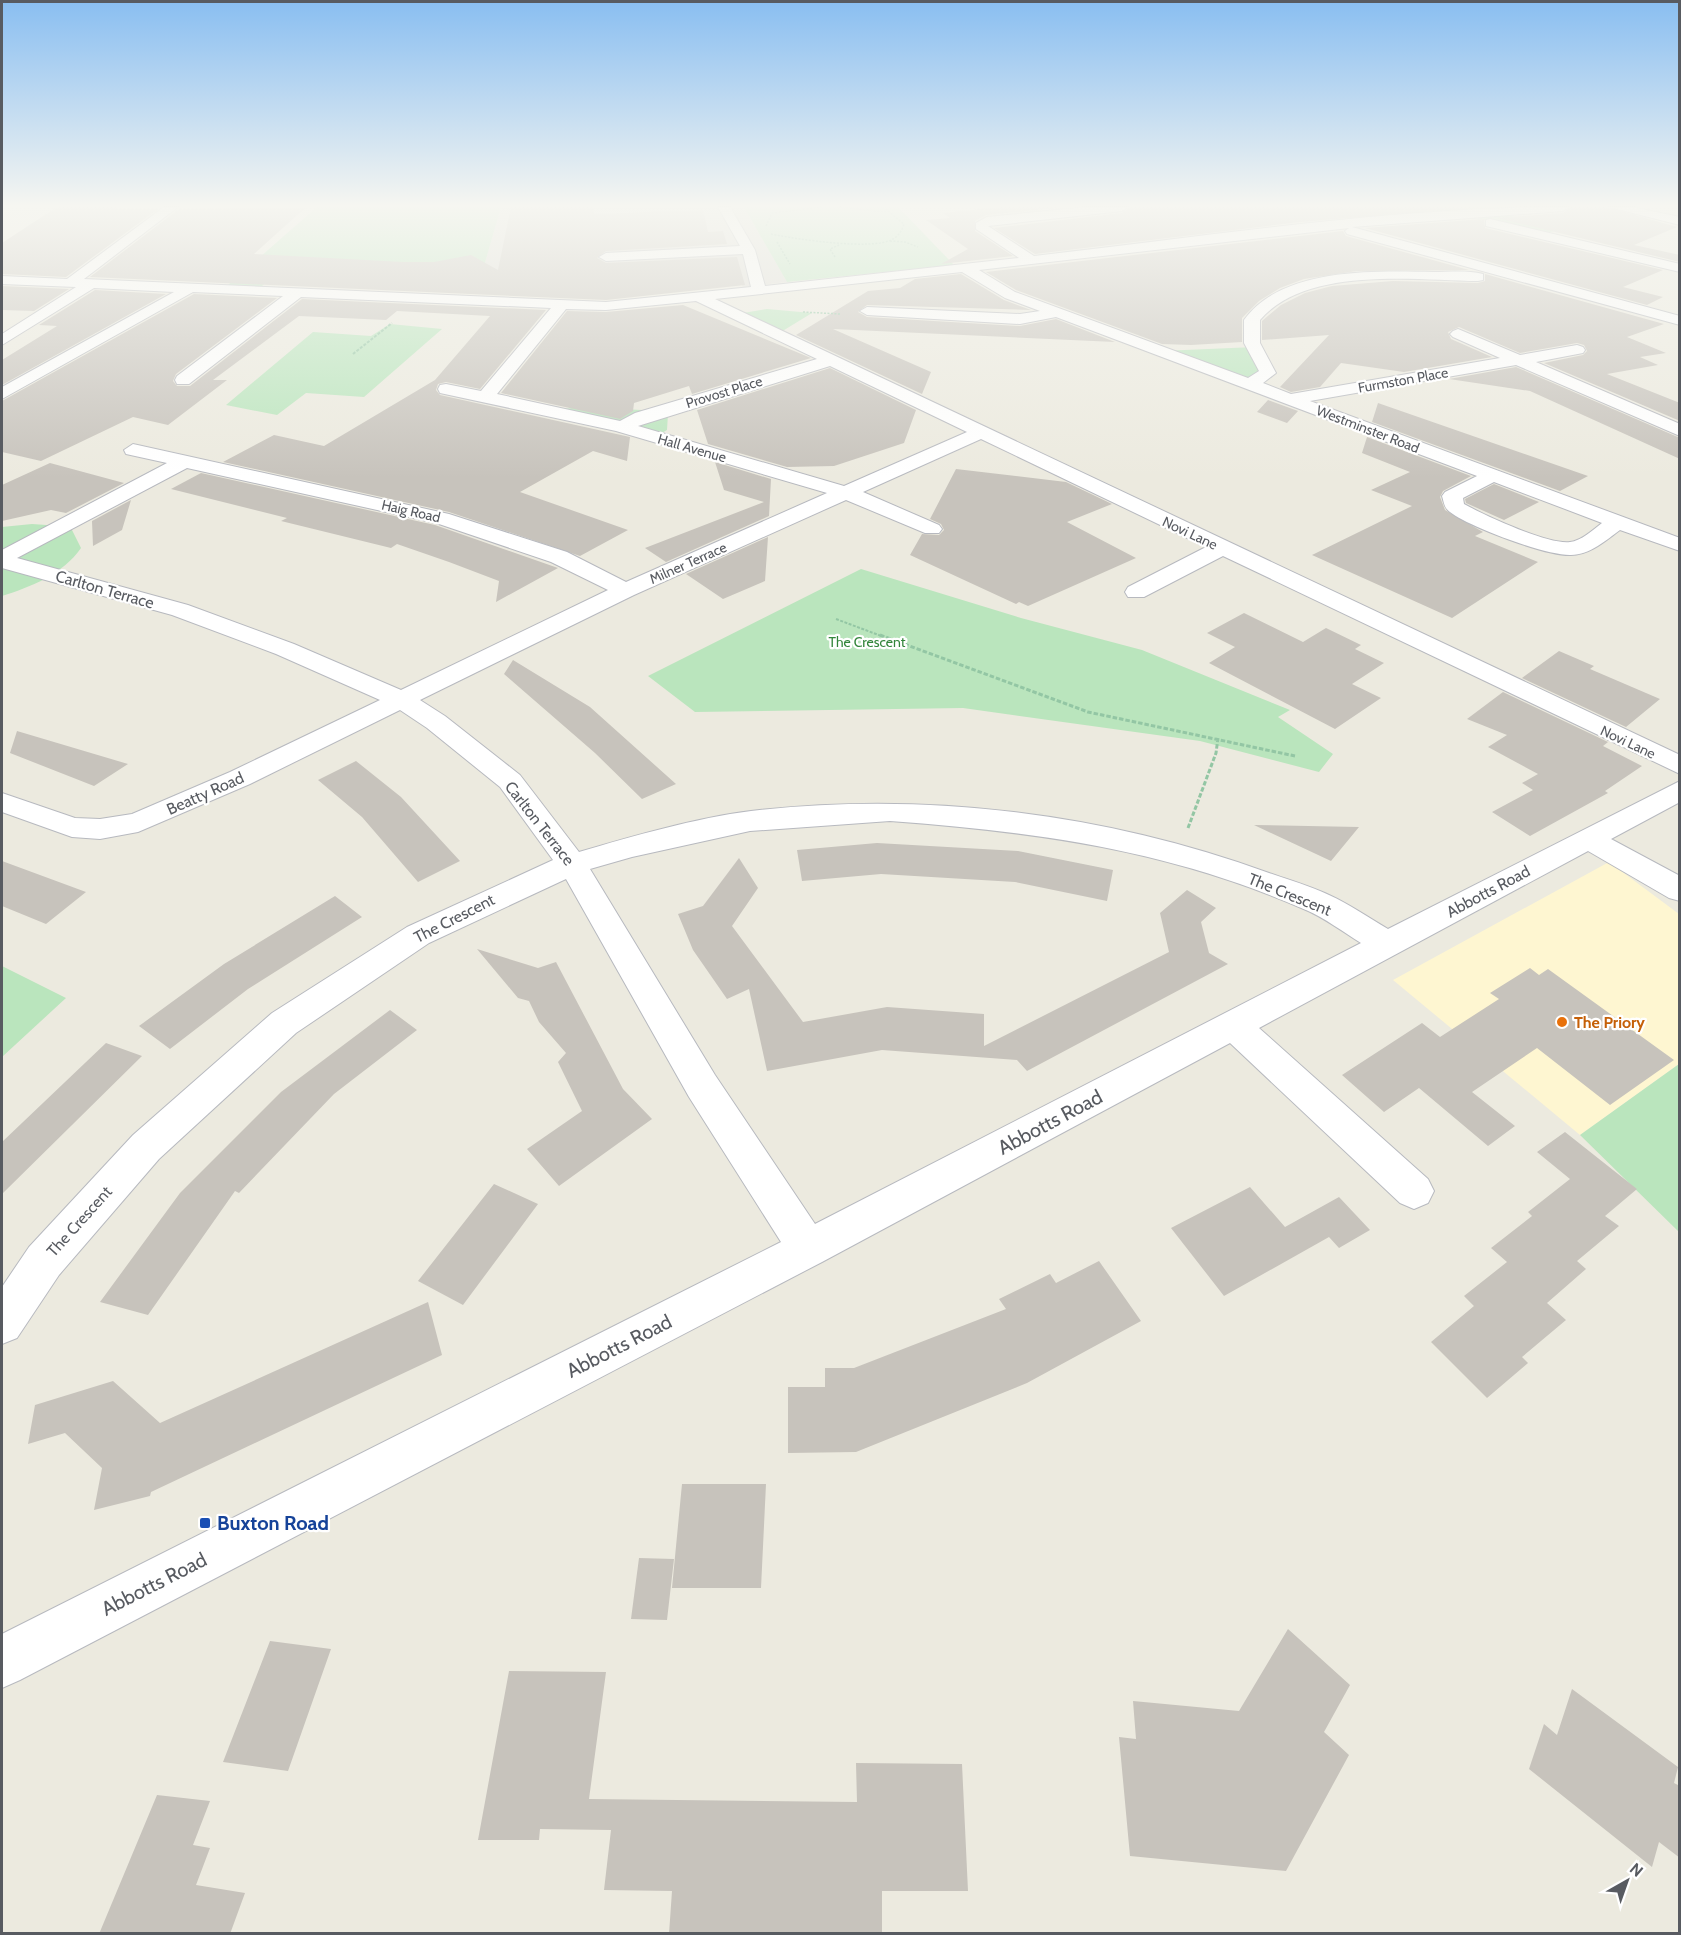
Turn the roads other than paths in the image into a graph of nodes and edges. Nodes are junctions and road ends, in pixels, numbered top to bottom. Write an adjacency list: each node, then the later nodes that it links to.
1 (71, 297): 14 (street)
2 (174, 297): 26 (street)
3 (291, 297): 19 (street)
4 (387, 297): 10 (street)
5 (707, 297): 9 (street)
6 (1016, 297): 13 (street, Westminster Road)
7 (1277, 297): 24 (street)
8 (1594, 297): 15 (street)
9 (701, 298): 10 (street); 21 (street, Novi Lane)
10 (561, 305): 27 (street)
11 (867, 311): 13 (street)
12 (24, 312): 14 (street)
13 (1056, 312): 24 (street, Westminster Road)
14 (43, 315): 17 (street)
15 (1680, 321)
16 (1458, 334): 22 (street)
17 (2, 340)
18 (202, 348): 19 (street)
19 (223, 349): 23 (street)
20 (1577, 350): 22 (street, Furmston Place)
21 (829, 361): 29 (street, Provost Place); 31 (street, Novi Lane)
22 (1516, 361): 28 (street, Furmston Place); 30 (street)
23 (183, 380)
24 (1250, 384): 28 (street, Westminster Road)
25 (446, 389): 27 (street, Hall Avenue)
26 (2, 394)
27 (486, 396): 29 (street, Hall Avenue)
28 (1290, 399): 34 (street, Westminster Road)
29 (621, 427): 35 (street, Hall Avenue)
30 (1680, 431)
31 (980, 433): 35 (street, Milner Terrace); 39 (street, Novi Lane)
32 (133, 450): 33 (street, Haig Road)
33 (187, 460): 40 (street); 41 (street, Haig Road)
34 (1492, 476): 36 (street, Westminster Road); 36 (street)
35 (847, 493): 37 (street, Hall Avenue); 41 (street, Milner Terrace)
36 (1617, 522): 38 (street, Westminster Road)
37 (932, 530)
38 (1680, 545)
39 (1221, 548): 42 (street); 44 (street, Novi Lane)
40 (2, 560): 43 (street, Carlton Terrace)
41 (626, 590): 43 (street, Milner Terrace)
42 (1136, 592)
43 (398, 698): 46 (street, Beatty Road); 48 (street, Carlton Terrace)
44 (1680, 766)
45 (1680, 790): 47 (street, Abbotts Road)
46 (2, 802)
47 (1589, 839): 49 (street); 50 (street, Abbotts Road)
48 (572, 864): 50 (street, The Crescent); 53 (street, Carlton Terrace); 54 (street, The Crescent)
49 (1680, 890)
50 (1388, 944): 51 (street, Abbotts Road)
51 (1233, 1025): 52 (street); 53 (street, Abbotts Road)
52 (1414, 1191)
53 (808, 1249): 55 (street, Abbotts Road)
54 (2, 1323)
55 (2, 1662)

